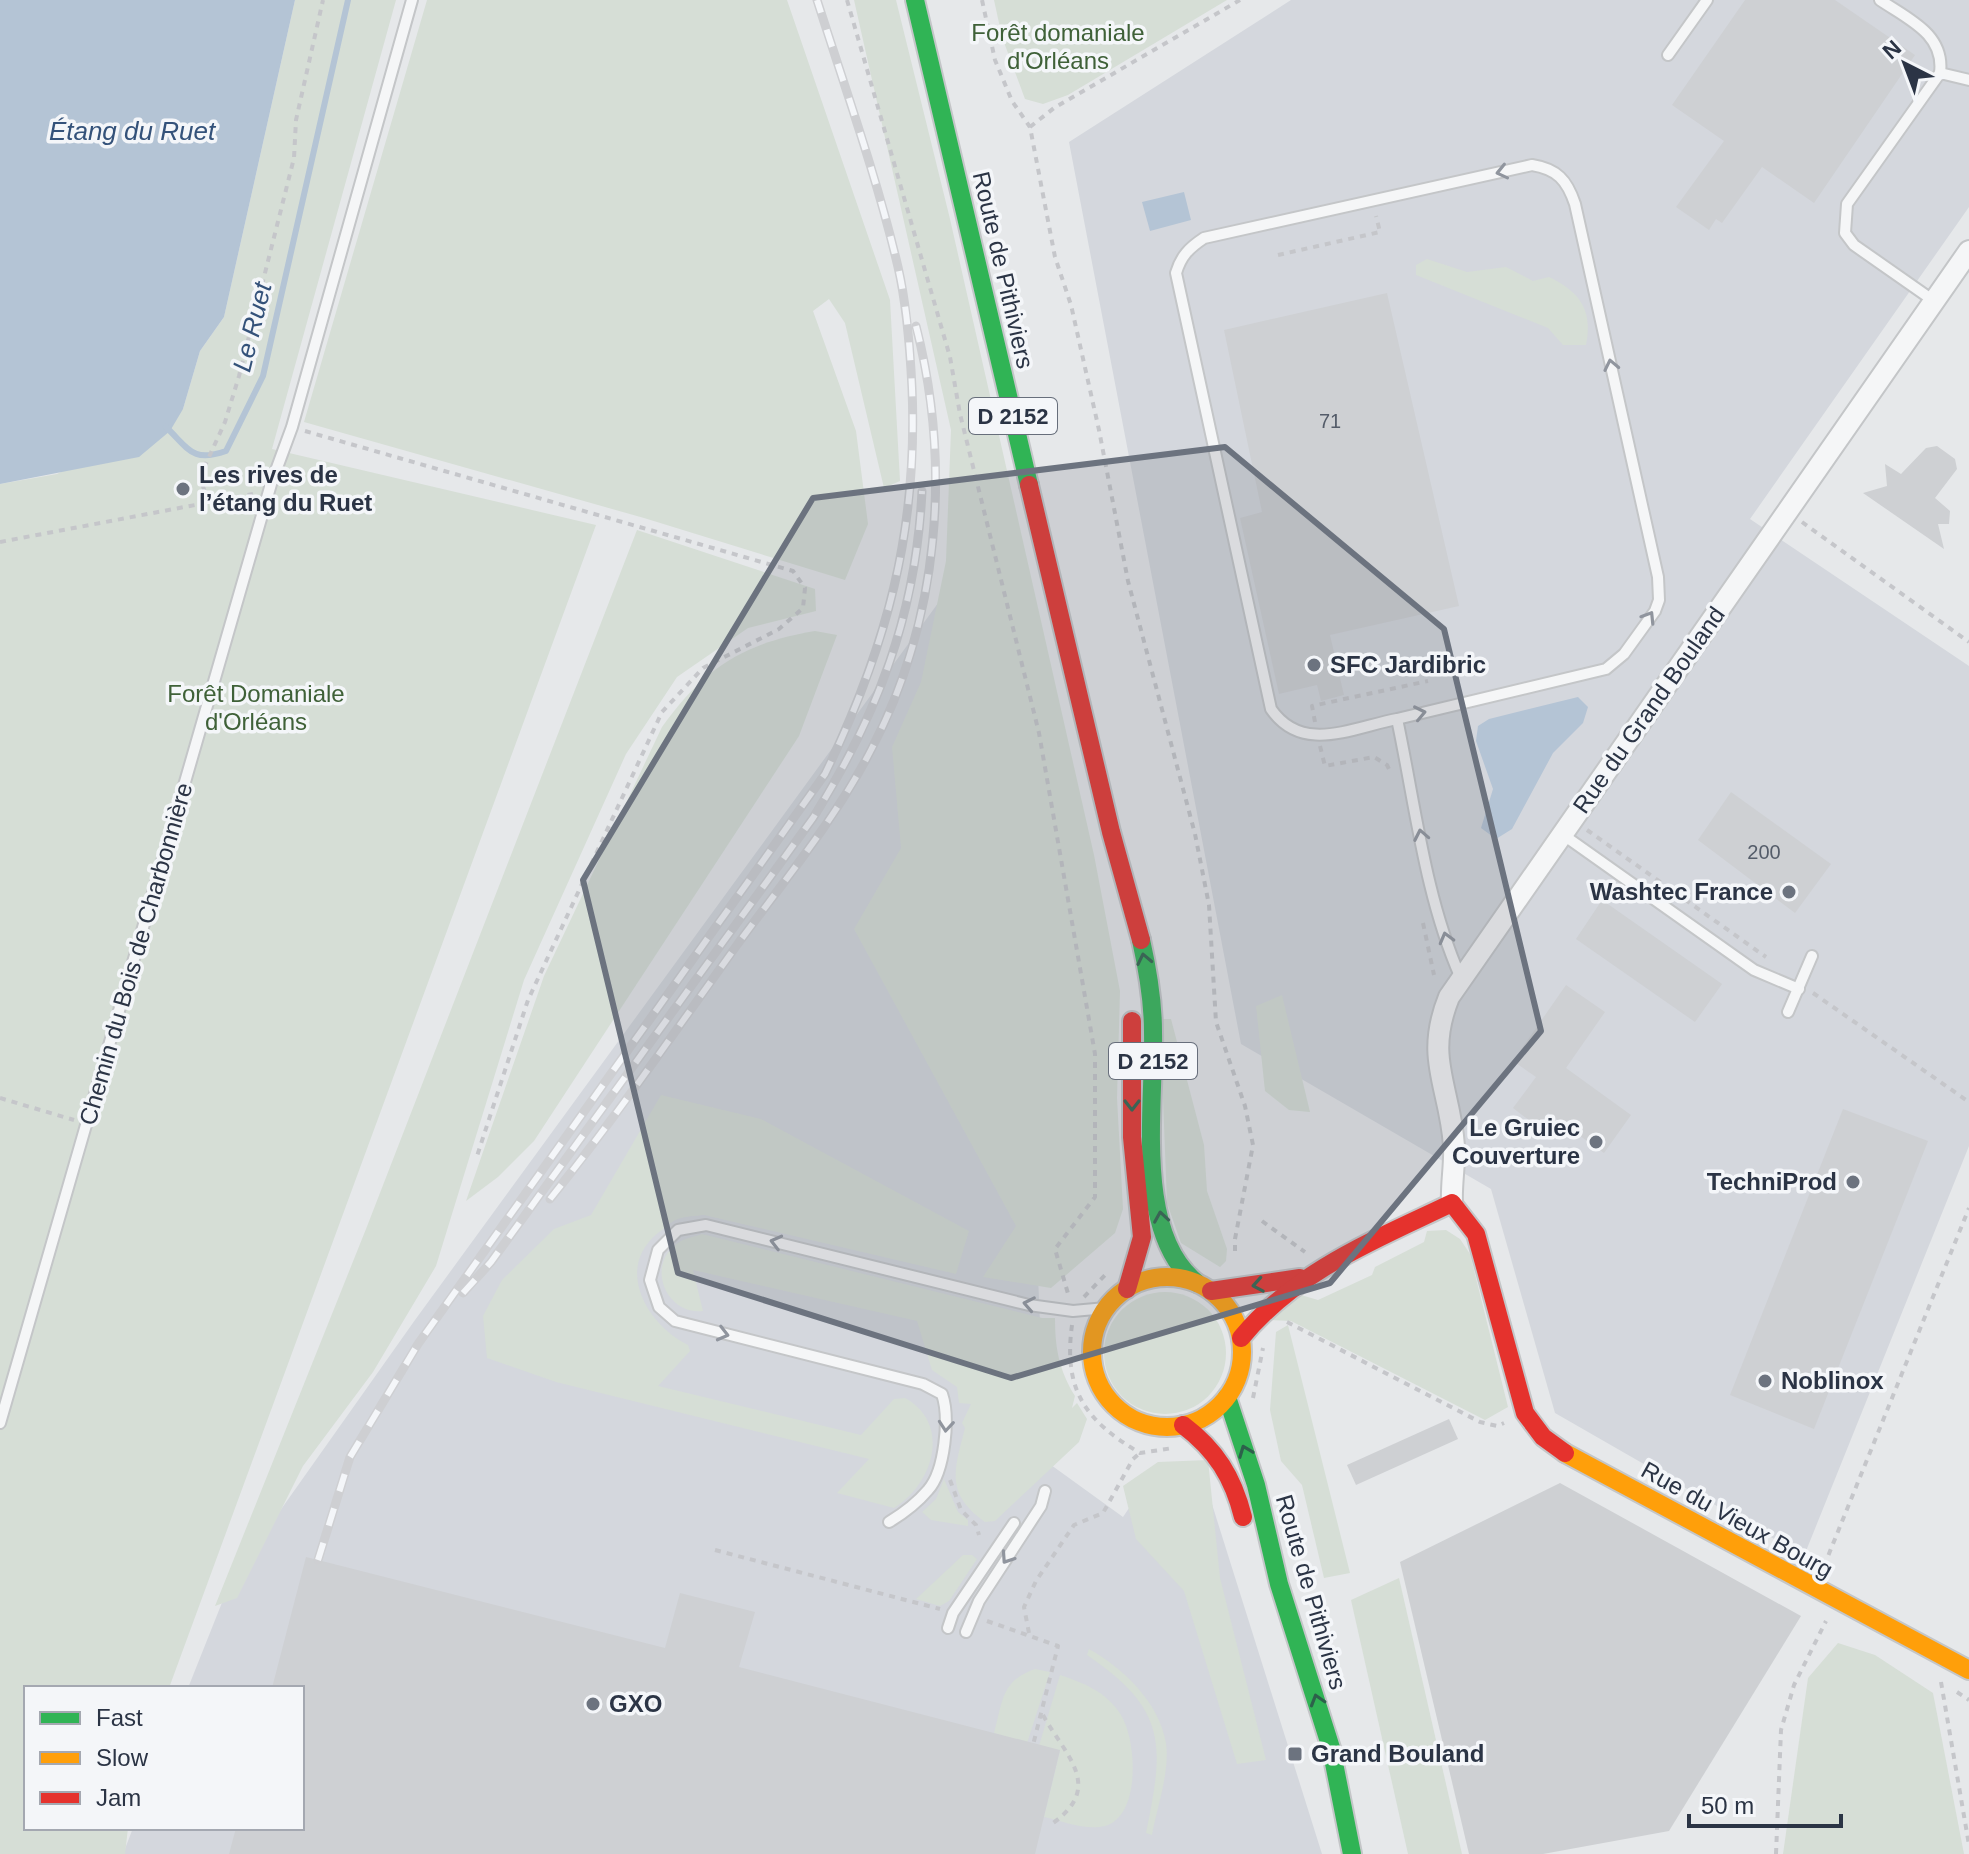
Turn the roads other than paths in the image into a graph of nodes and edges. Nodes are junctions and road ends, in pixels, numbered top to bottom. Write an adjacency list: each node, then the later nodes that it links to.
1 (412, 0): 26 (lane, Chemin du Bois de Charbonnière)
2 (915, 0): 12 (main road, Route de Pithiviers / D 2152)
3 (1707, 0): 5 (lane)
4 (1880, 0): 6 (lane)
5 (1668, 55)
6 (1940, 73): 7 (lane); 9 (lane)
7 (1969, 80)
8 (1969, 251): 9 (street, Rue du Grand Bouland)
9 (1934, 301): 11 (street, Rue du Grand Bouland)
10 (1397, 719): 10 (lane, one-way to 10); 14 (lane, one-way to 10)
11 (1567, 827): 14 (street, Rue du Grand Bouland); 16 (lane)
12 (1111, 832): 15 (main road, Route de Pithiviers / D 2152); 21 (main road, Route de Pithiviers / D 2152, one-way to 12)
13 (1812, 956): 16 (lane)
14 (1460, 976): 19 (street, Rue du Grand Bouland)
15 (1129, 979)
16 (1799, 989): 18 (lane)
17 (1132, 1002): 22 (main road, D 2152, one-way to 22)
18 (1788, 1012)
19 (1452, 1203): 20 (main road); 34 (main road, Rue du Vieux Bourg)
20 (1304, 1277): 21 (main road, one-way to 21); 24 (main road)
21 (1204, 1287): 22 (main road); 24 (main road)
22 (1127, 1289): 23 (main road)
23 (1106, 1308): 27 (main road); 29 (lane, one-way to 29)
24 (1241, 1338): 25 (main road)
25 (1227, 1397): 27 (main road); 36 (main road, Route de Pithiviers, one-way to 25)
26 (0, 1423)
27 (1183, 1425): 31 (main road, Route de Pithiviers)
28 (1045, 1491): 33 (lane, one-way to 33)
29 (889, 1522)
30 (1014, 1523): 32 (lane)
31 (1246, 1533)
32 (948, 1628)
33 (966, 1632)
34 (1969, 1670)
35 (1286, 1671): 36 (main road, Route de Pithiviers)
36 (1340, 1804): 37 (main road, Route de Pithiviers)
37 (1352, 1854)

